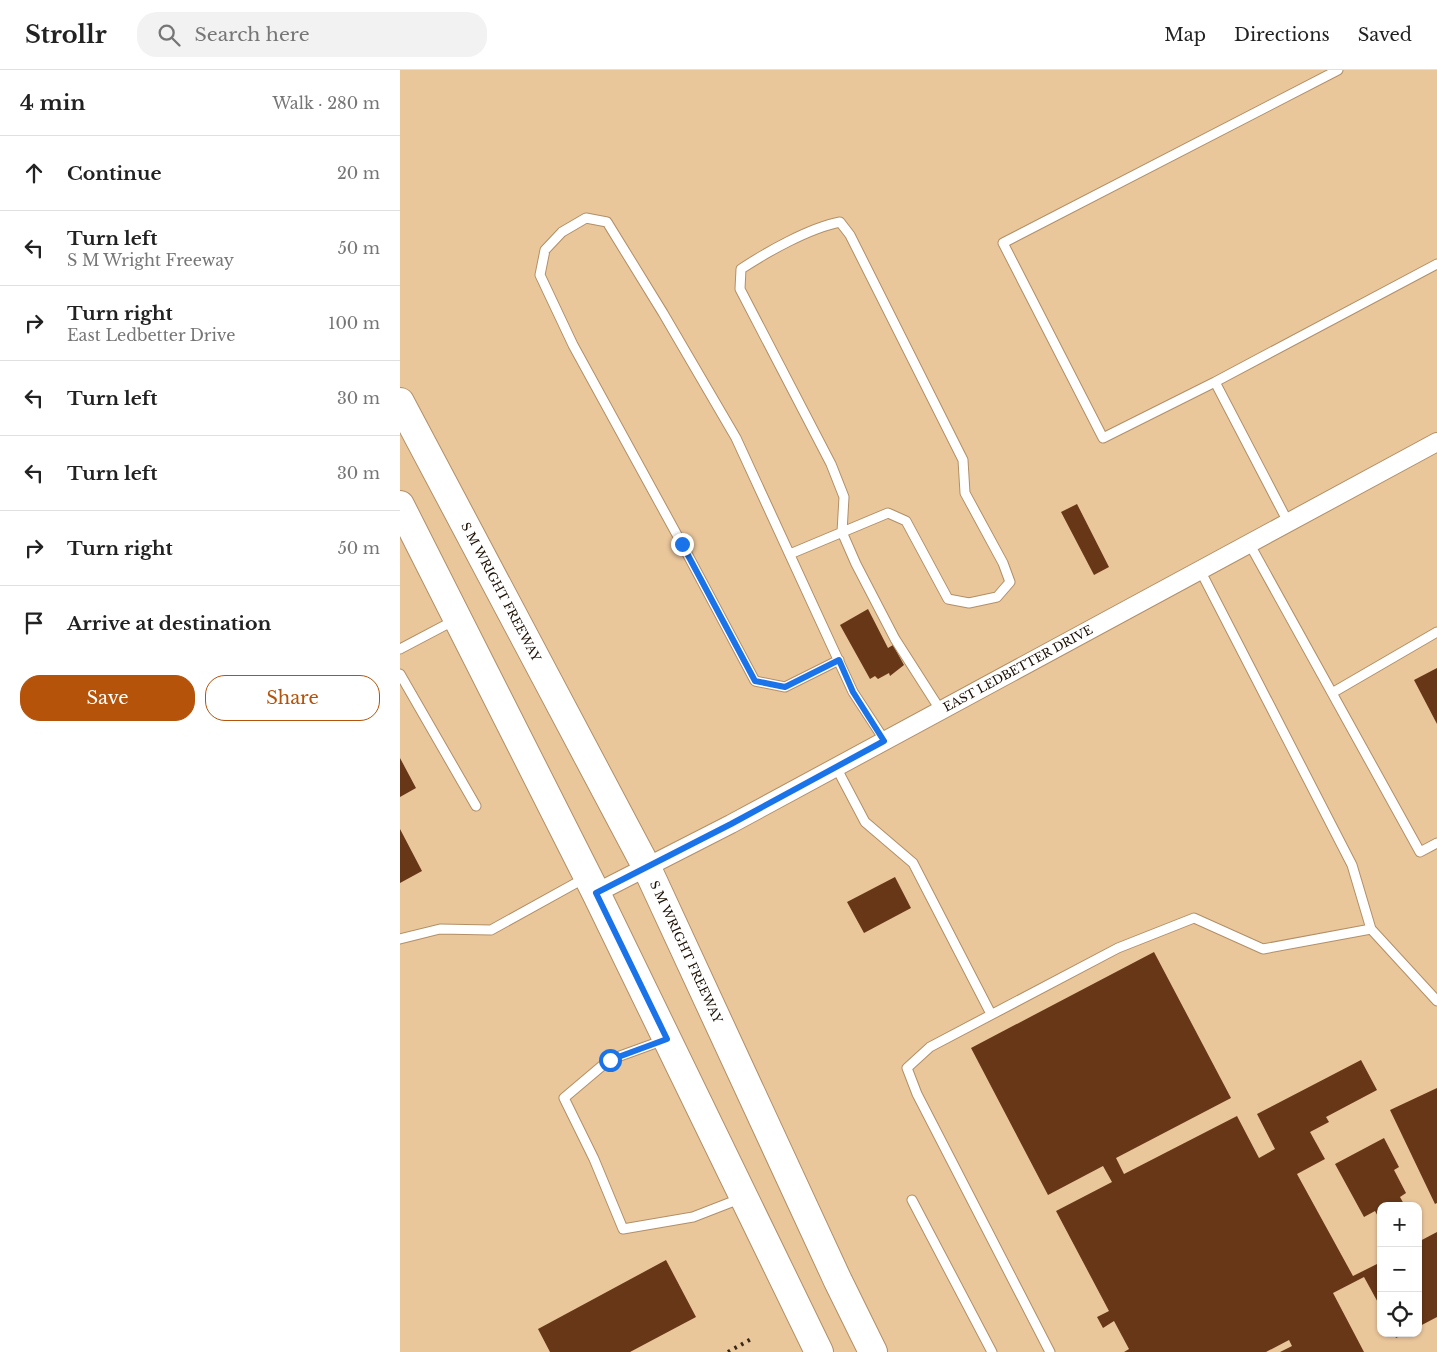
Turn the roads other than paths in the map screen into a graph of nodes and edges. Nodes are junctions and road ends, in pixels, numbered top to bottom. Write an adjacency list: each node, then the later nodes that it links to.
1 (1338, 70): 3 (lane)
2 (1437, 264): 3 (lane)
3 (1215, 382): 7 (lane)
4 (400, 402): 23 (main road, S M WRIGHT FREEWAY)
5 (1437, 442): 7 (street, EAST LEDBETTER DRIVE)
6 (400, 505): 12 (main road)
7 (1288, 522): 9 (street, EAST LEDBETTER DRIVE)
8 (842, 532): 8 (lane); 10 (lane); 18 (lane)
9 (1249, 543): 11 (street, EAST LEDBETTER DRIVE); 17 (lane)
10 (790, 554): 15 (lane); 15 (lane)
11 (1200, 570): 18 (street, EAST LEDBETTER DRIVE); 25 (lane)
12 (458, 619): 14 (lane); 24 (main road)
13 (1437, 632): 17 (lane)
14 (400, 649)
15 (839, 660): 19 (lane)
16 (400, 674): 21 (lane)
17 (1332, 693): 22 (lane)
18 (940, 711): 19 (street, EAST LEDBETTER DRIVE)
19 (884, 741): 20 (street, EAST LEDBETTER DRIVE)
20 (836, 767): 23 (street, EAST LEDBETTER DRIVE); 28 (lane)
21 (476, 806)
22 (1437, 843)
23 (647, 868): 24 (street, EAST LEDBETTER DRIVE); 33 (main road, S M WRIGHT FREEWAY)
24 (592, 885): 26 (lane); 29 (main road)
25 (1371, 929): 27 (lane); 28 (lane)
26 (400, 939)
27 (1437, 1001)
28 (991, 1014): 35 (lane)
29 (667, 1039): 30 (main road); 30 (lane)
30 (744, 1198): 32 (main road)
31 (912, 1200): 34 (lane)
32 (819, 1352)
33 (872, 1352)
34 (992, 1352)
35 (1050, 1352)

